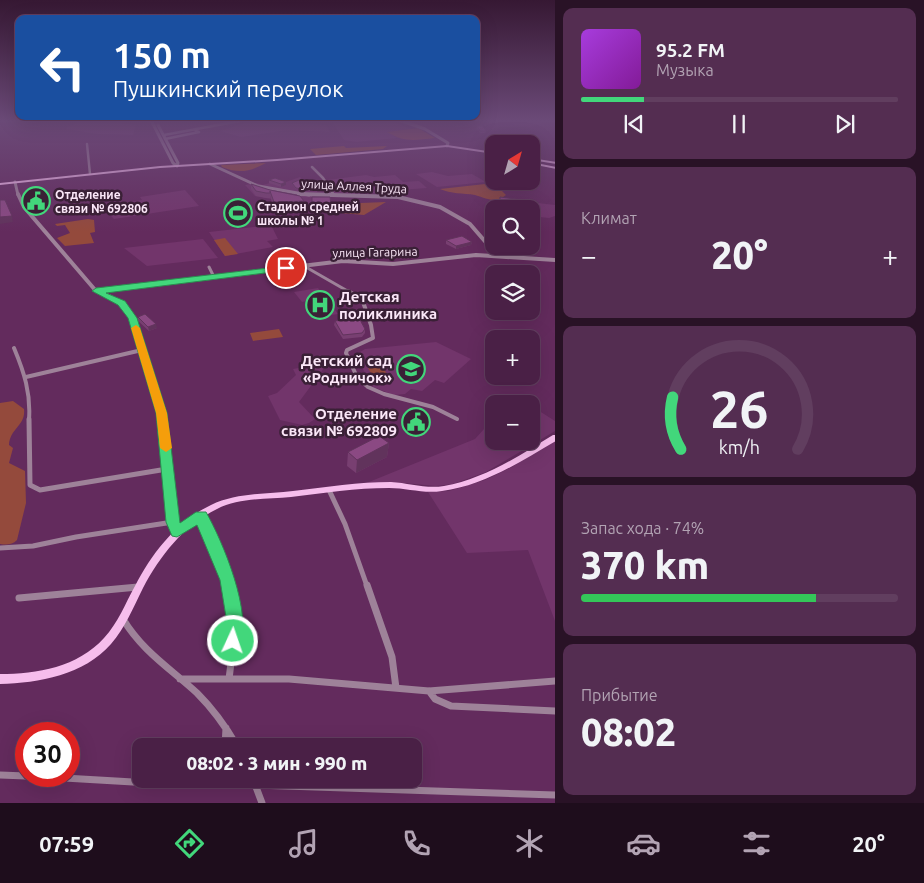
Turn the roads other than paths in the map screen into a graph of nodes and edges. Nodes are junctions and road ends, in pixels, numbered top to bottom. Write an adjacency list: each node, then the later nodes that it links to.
1 (88, 157): 11 (street)
2 (171, 157): 8 (street)
3 (175, 157): 8 (street)
4 (307, 157): 6 (main road)
5 (540, 161): 9 (main road)
6 (210, 164): 8 (main road); 14 (street, улица Аллея Труда)
7 (540, 164): 9 (main road)
8 (177, 166): 11 (main road); 12 (main road)
9 (555, 166)
10 (312, 167): 14 (street)
11 (90, 174): 12 (main road)
12 (15, 183): 13 (main road); 24 (street)
13 (0, 184)
14 (334, 196): 15 (street, улица Аллея Труда)
15 (485, 241)
16 (485, 251): 17 (street)
17 (476, 255): 18 (street); 21 (street, улица Гагарина)
18 (495, 256): 19 (street)
19 (512, 256): 20 (street)
20 (555, 260)
21 (304, 266): 23 (street, улица Гагарина); 28 (street)
22 (209, 267): 23 (street)
23 (214, 277): 24 (street, улица Гагарина)
24 (96, 291): 26 (street)
25 (14, 348): 27 (street)
26 (142, 350): 27 (street); 30 (street)
27 (26, 377): 30 (street)
28 (457, 419)
29 (555, 437): 31 (main road)
30 (167, 469): 33 (street)
31 (329, 490): 32 (main road); 43 (street)
32 (201, 516): 34 (main road); 41 (street)
33 (173, 522): 34 (street); 35 (street)
34 (180, 529): 36 (main road)
35 (0, 548)
36 (139, 587): 37 (street); 38 (main road)
37 (19, 598)
38 (123, 619): 39 (main road); 40 (street)
39 (0, 679)
40 (180, 679): 41 (street); 46 (street)
41 (229, 679): 43 (street)
42 (555, 682): 44 (street)
43 (396, 688): 44 (street)
44 (429, 691): 45 (street)
45 (555, 711)
46 (226, 726): 47 (street); 48 (street)
47 (225, 738)
48 (233, 738)
49 (0, 775): 50 (street)
50 (15, 776)
51 (80, 779): 52 (street)
52 (132, 782)
53 (256, 788): 56 (street)
54 (393, 788): 55 (street)
55 (555, 795)
56 (262, 803)

